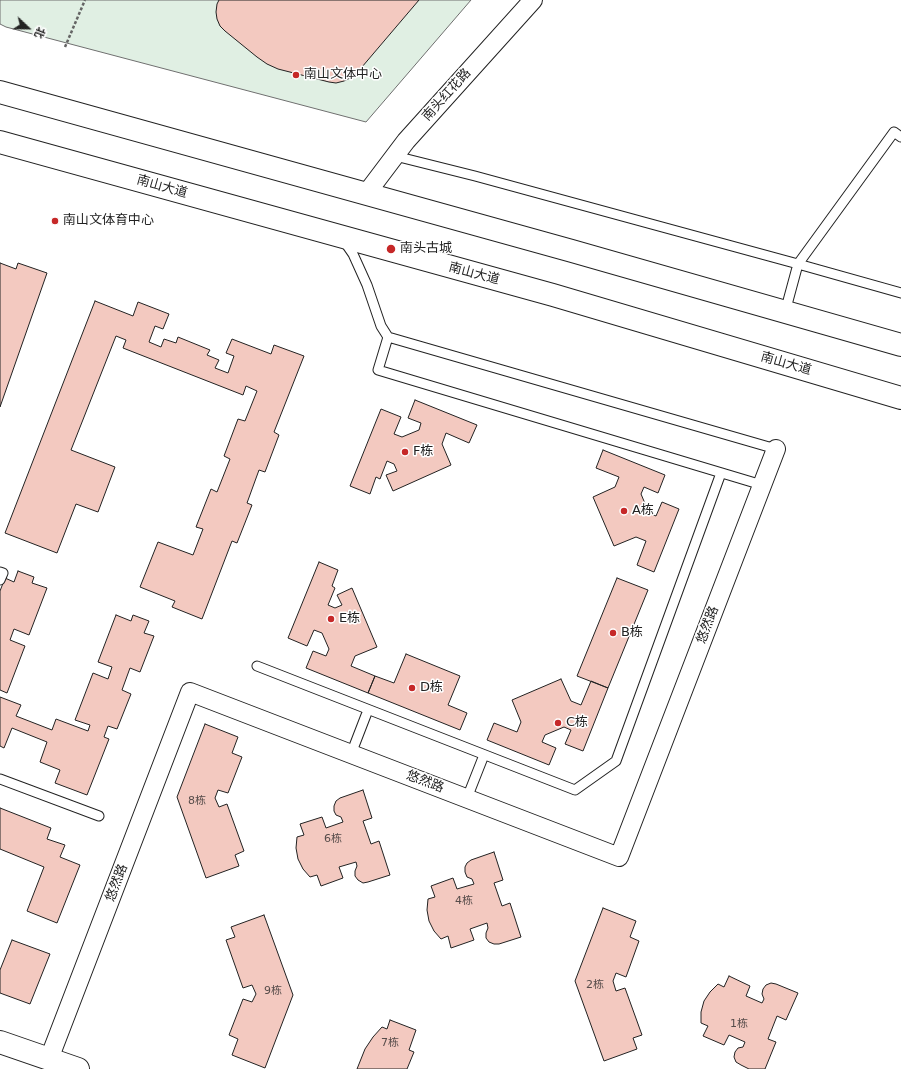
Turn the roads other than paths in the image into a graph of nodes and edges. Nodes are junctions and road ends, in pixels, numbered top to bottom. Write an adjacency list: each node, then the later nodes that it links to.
1 (533, 0): 5 (street, 南头红花路)
2 (0, 92): 6 (main road)
3 (901, 137): 8 (lane)
4 (0, 142): 7 (main road, 南山大道)
5 (395, 156): 6 (street, 南头红花路); 8 (lane)
6 (366, 194): 10 (main road)
7 (341, 237): 11 (lane); 13 (main road, 南山大道)
8 (798, 264): 9 (lane); 10 (lane)
9 (901, 292)
10 (784, 312): 12 (main road)
11 (388, 337): 14 (lane); 15 (lane)
12 (901, 345)
13 (901, 398)
14 (776, 449): 16 (street, 悠然路)
15 (721, 473): 16 (lane); 22 (lane)
16 (762, 485): 24 (street, 悠然路)
17 (0, 572): 18 (lane)
18 (0, 580)
19 (257, 666): 20 (lane)
20 (368, 710): 21 (lane); 22 (lane)
21 (351, 754): 24 (street, 悠然路); 27 (street, 悠然路)
22 (484, 755): 24 (lane)
23 (0, 780): 25 (lane)
24 (467, 798)
25 (99, 816)
26 (0, 1042): 27 (main road)
27 (49, 1059): 28 (main road)
28 (78, 1069)

